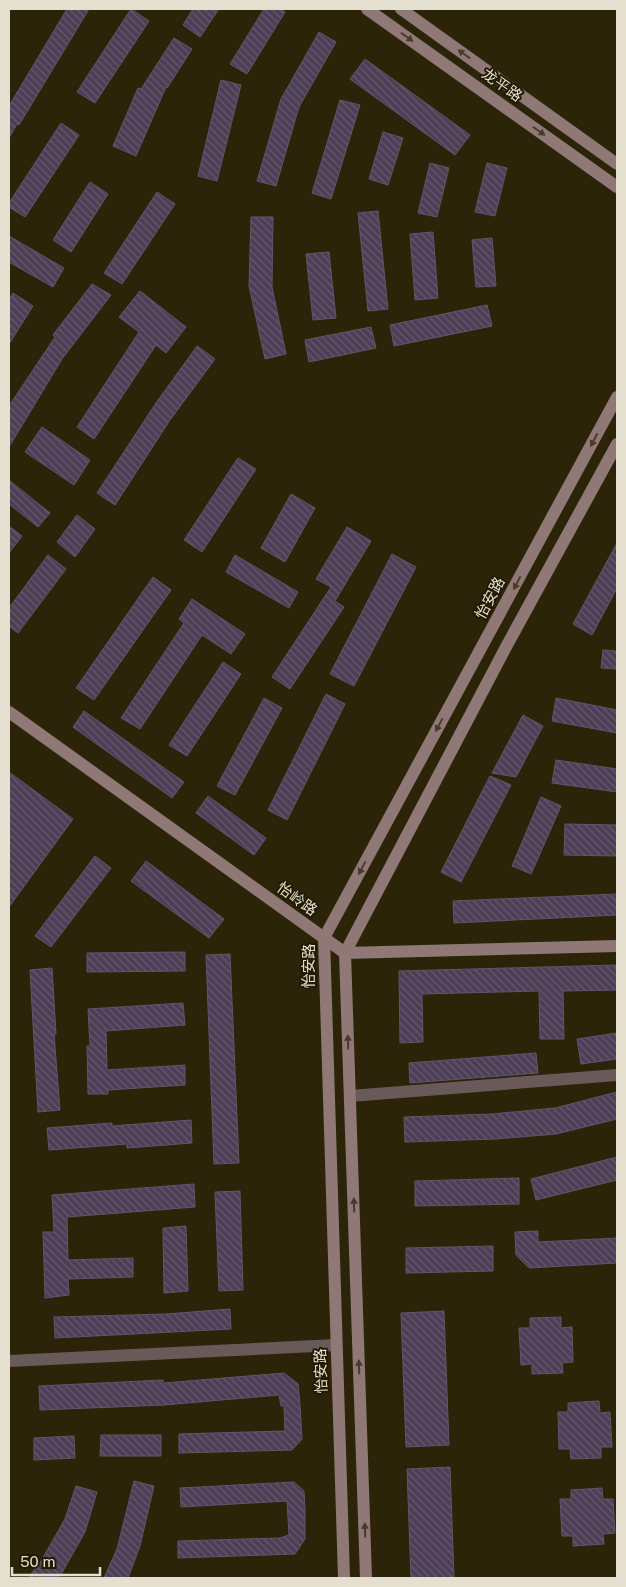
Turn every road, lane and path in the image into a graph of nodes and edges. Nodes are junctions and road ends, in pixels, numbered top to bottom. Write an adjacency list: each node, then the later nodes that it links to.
1 (367, 9): 4 (street, 龙平路, one-way to 4)
2 (401, 9): 3 (street, 龙平路, one-way to 2)
3 (617, 164)
4 (617, 187)
5 (617, 397): 8 (street, 怡安路, one-way to 8)
6 (617, 444): 10 (street)
7 (9, 712): 8 (street, 怡岭路)
8 (324, 938): 10 (street, 怡岭路); 13 (street, 怡安路)
9 (617, 946): 10 (street)
10 (345, 953): 12 (street, one-way to 10)
11 (617, 1075): 12 (street)
12 (350, 1096): 16 (street, one-way to 12)
13 (336, 1345): 14 (street); 15 (street, 怡安路)
14 (9, 1361)
15 (344, 1578)
16 (366, 1578)

